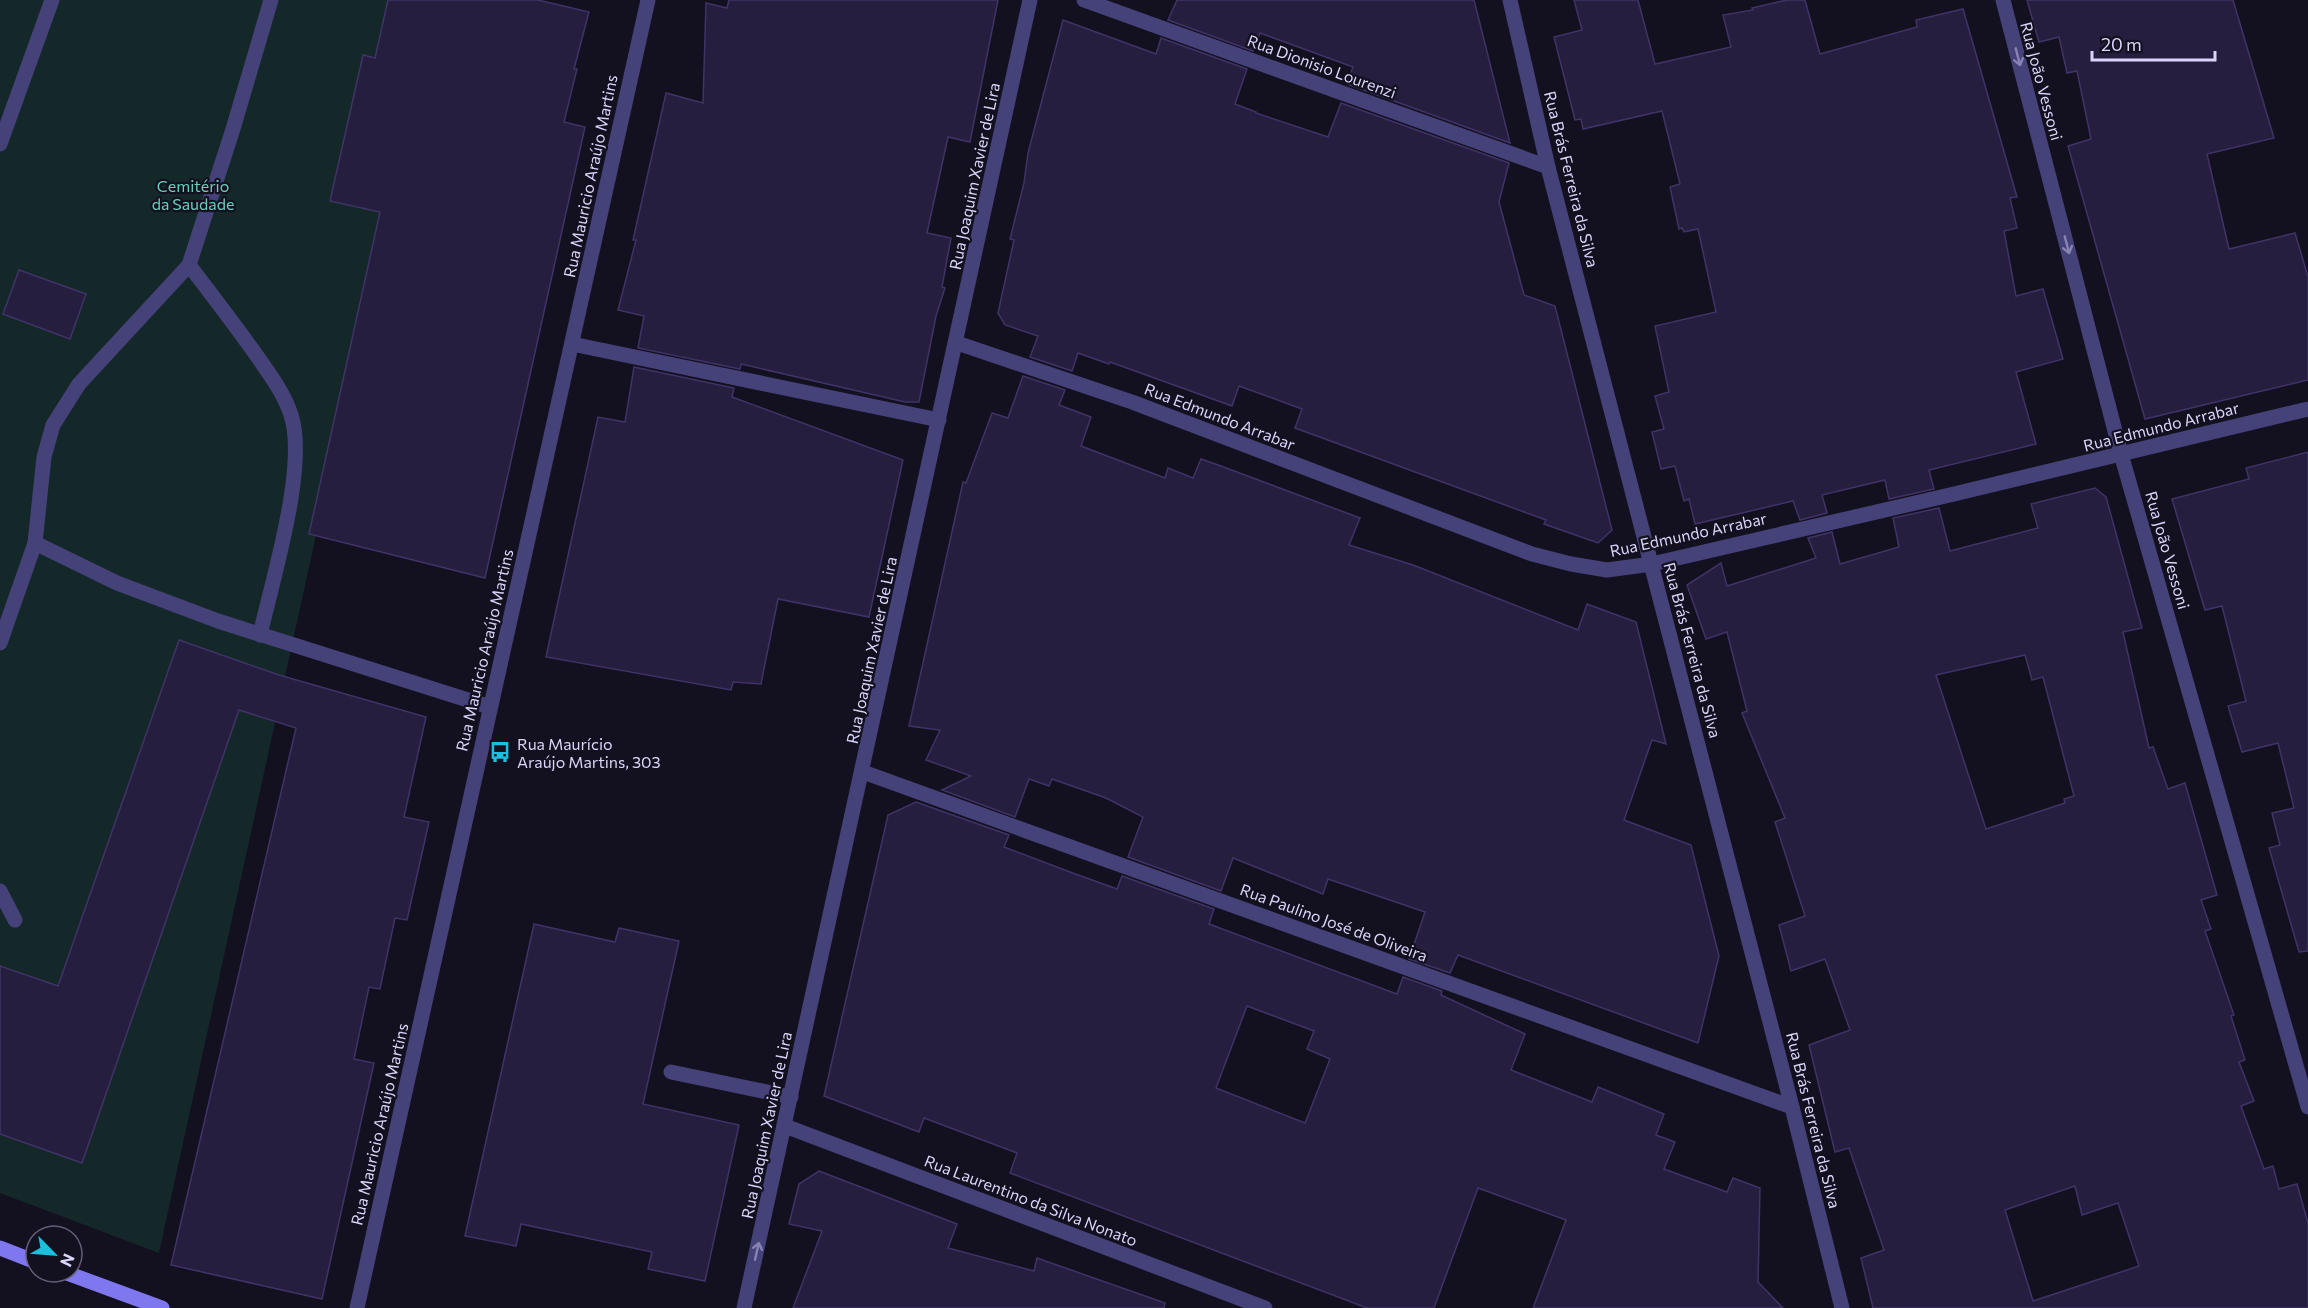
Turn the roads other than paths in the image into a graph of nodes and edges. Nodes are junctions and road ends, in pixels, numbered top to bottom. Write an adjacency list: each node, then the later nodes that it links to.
1 (52, 0): 8 (street)
2 (271, 0): 10 (street)
3 (648, 0): 12 (street, Rua Mauricio Araújo Martins)
4 (1030, 0): 11 (street, Rua Joaquim Xavier de Lira)
5 (1084, 0): 9 (street, Rua Dionisio Lourenzi)
6 (1510, 0): 9 (street, Rua Brás Ferreira da Silva)
7 (2003, 0): 15 (street, Rua João Vessoni, one-way to 15)
8 (0, 144)
9 (1548, 167): 17 (street, Rua Brás Ferreira da Silva)
10 (189, 265): 16 (street); 18 (street)
11 (957, 343): 14 (street, Rua Joaquim Xavier de Lira); 17 (street, Rua Edmundo Arrabar)
12 (572, 344): 14 (street); 20 (street, Rua Mauricio Araújo Martins)
13 (2308, 409): 15 (street, Rua Edmundo Arrabar)
14 (939, 420): 21 (street, Rua Joaquim Xavier de Lira)
15 (2121, 454): 17 (street, Rua Edmundo Arrabar); 27 (street, Rua João Vessoni)
16 (35, 543): 18 (street); 19 (street)
17 (1652, 564): 26 (street, Rua Brás Ferreira da Silva)
18 (260, 635): 20 (street)
19 (0, 643)
20 (490, 707): 33 (street, Rua Mauricio Araújo Martins)
21 (863, 772): 25 (street, Rua Joaquim Xavier de Lira); 26 (street, Rua Paulino José de Oliveira)
22 (0, 891): 23 (street)
23 (15, 920)
24 (671, 1072): 25 (street)
25 (791, 1097): 28 (street, Rua Joaquim Xavier de Lira)
26 (1792, 1107): 36 (street, Rua Brás Ferreira da Silva)
27 (2308, 1107)
28 (785, 1126): 34 (street, Rua Joaquim Xavier de Lira, one-way to 28); 35 (street, Rua Laurentino da Silva Nonato)
29 (0, 1248): 30 (main road)
30 (24, 1257)
31 (84, 1279): 32 (main road)
32 (162, 1308)
33 (357, 1308)
34 (744, 1308)
35 (1265, 1308)
36 (1842, 1308)

